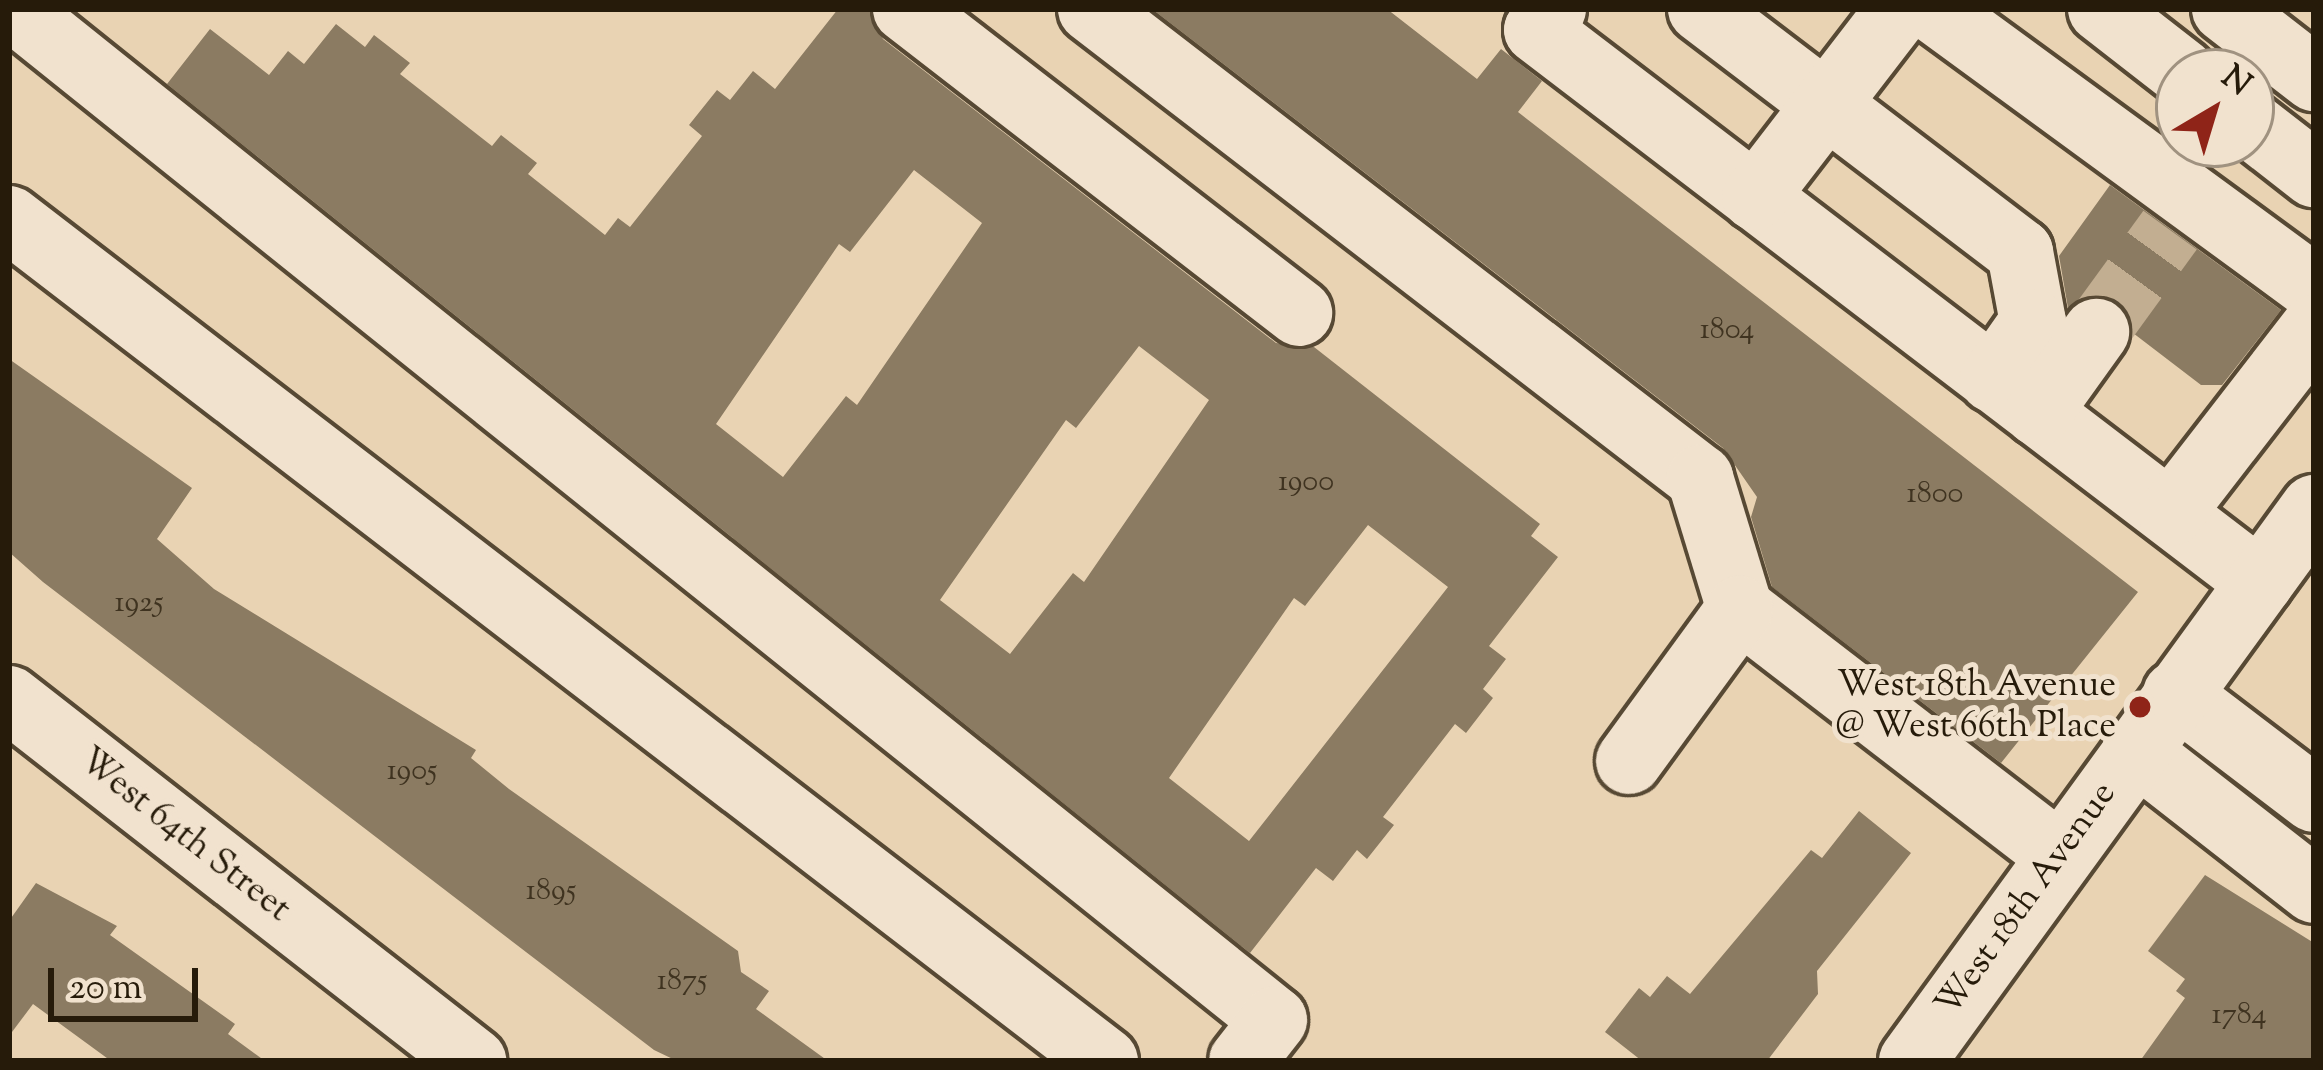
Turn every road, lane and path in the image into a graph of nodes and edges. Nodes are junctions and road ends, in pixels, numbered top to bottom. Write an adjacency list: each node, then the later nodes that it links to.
1 (14, 9): 36 (street)
2 (906, 9): 18 (street)
3 (1091, 9): 25 (street)
4 (1701, 9): 12 (street)
5 (1900, 9): 12 (street)
6 (1933, 9): 17 (street)
7 (2101, 9): 10 (street)
8 (2225, 9): 11 (street)
9 (1534, 16): 15 (street)
10 (2155, 51)
11 (2314, 78)
12 (1826, 105): 15 (street); 21 (street)
13 (2275, 144): 14 (street)
14 (2314, 174)
15 (1755, 197): 21 (street)
16 (9, 219): 35 (street)
17 (2314, 288)
18 (1299, 313)
19 (2314, 328): 23 (street)
20 (2096, 332): 21 (street)
21 (2015, 396): 23 (street)
22 (2314, 508): 24 (street, West 18th Avenue)
23 (2170, 514): 24 (street)
24 (2260, 582): 26 (street, West 18th Avenue)
25 (1740, 609): 30 (street); 32 (street)
26 (2190, 676): 28 (street); 29 (street, West 18th Avenue); 31 (street)
27 (9, 699): 34 (street, West 64th Street)
28 (2314, 737)
29 (2135, 750): 32 (street, West 18th Avenue); 33 (street)
30 (1629, 761)
31 (2314, 799)
32 (2060, 856): 37 (street, West 18th Avenue)
33 (2314, 890)
34 (473, 1061)
35 (1105, 1061)
36 (1242, 1061)
37 (1912, 1061)

